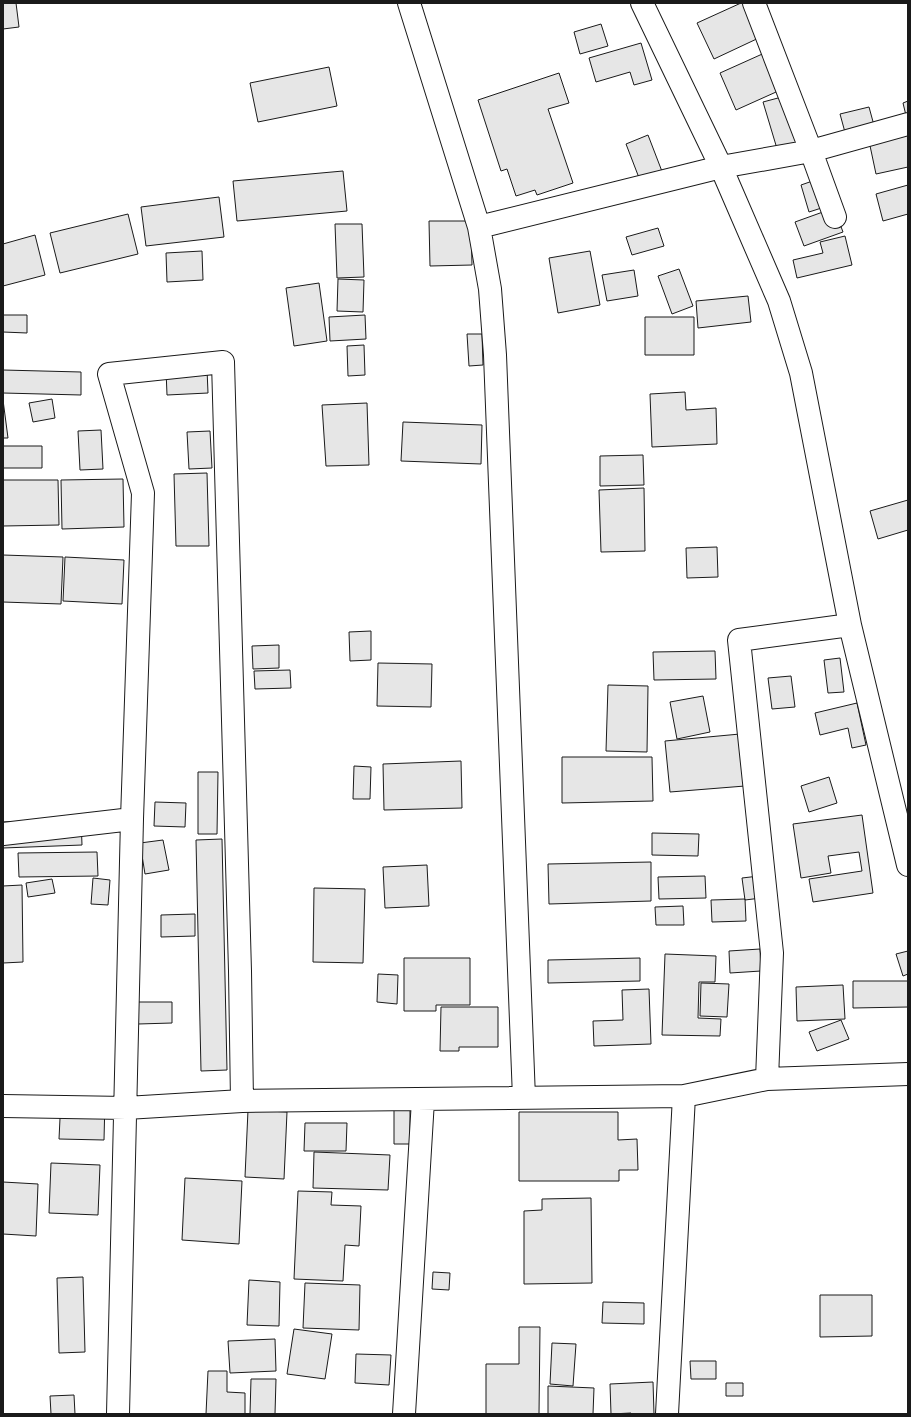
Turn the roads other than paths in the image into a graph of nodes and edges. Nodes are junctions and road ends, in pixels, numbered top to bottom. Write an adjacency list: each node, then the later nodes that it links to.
1 (409, 3): 8 (street)
2 (642, 3): 6 (street)
3 (754, 3): 5 (street)
4 (908, 124): 5 (street)
5 (811, 151): 6 (street); 7 (street)
6 (721, 167): 8 (street); 9 (street)
7 (835, 216)
8 (479, 227): 16 (street)
9 (850, 625): 12 (street); 14 (street)
10 (132, 819): 11 (street); 18 (street); 20 (street)
11 (3, 834)
12 (908, 865)
13 (908, 1074): 14 (street)
14 (767, 1079): 15 (street)
15 (684, 1096): 16 (street); 23 (street)
16 (524, 1098): 17 (street)
17 (424, 1100): 18 (street); 22 (street)
18 (242, 1101): 20 (street)
19 (3, 1106): 20 (street)
20 (126, 1108): 21 (street)
21 (118, 1414)
22 (404, 1414)
23 (667, 1414)

